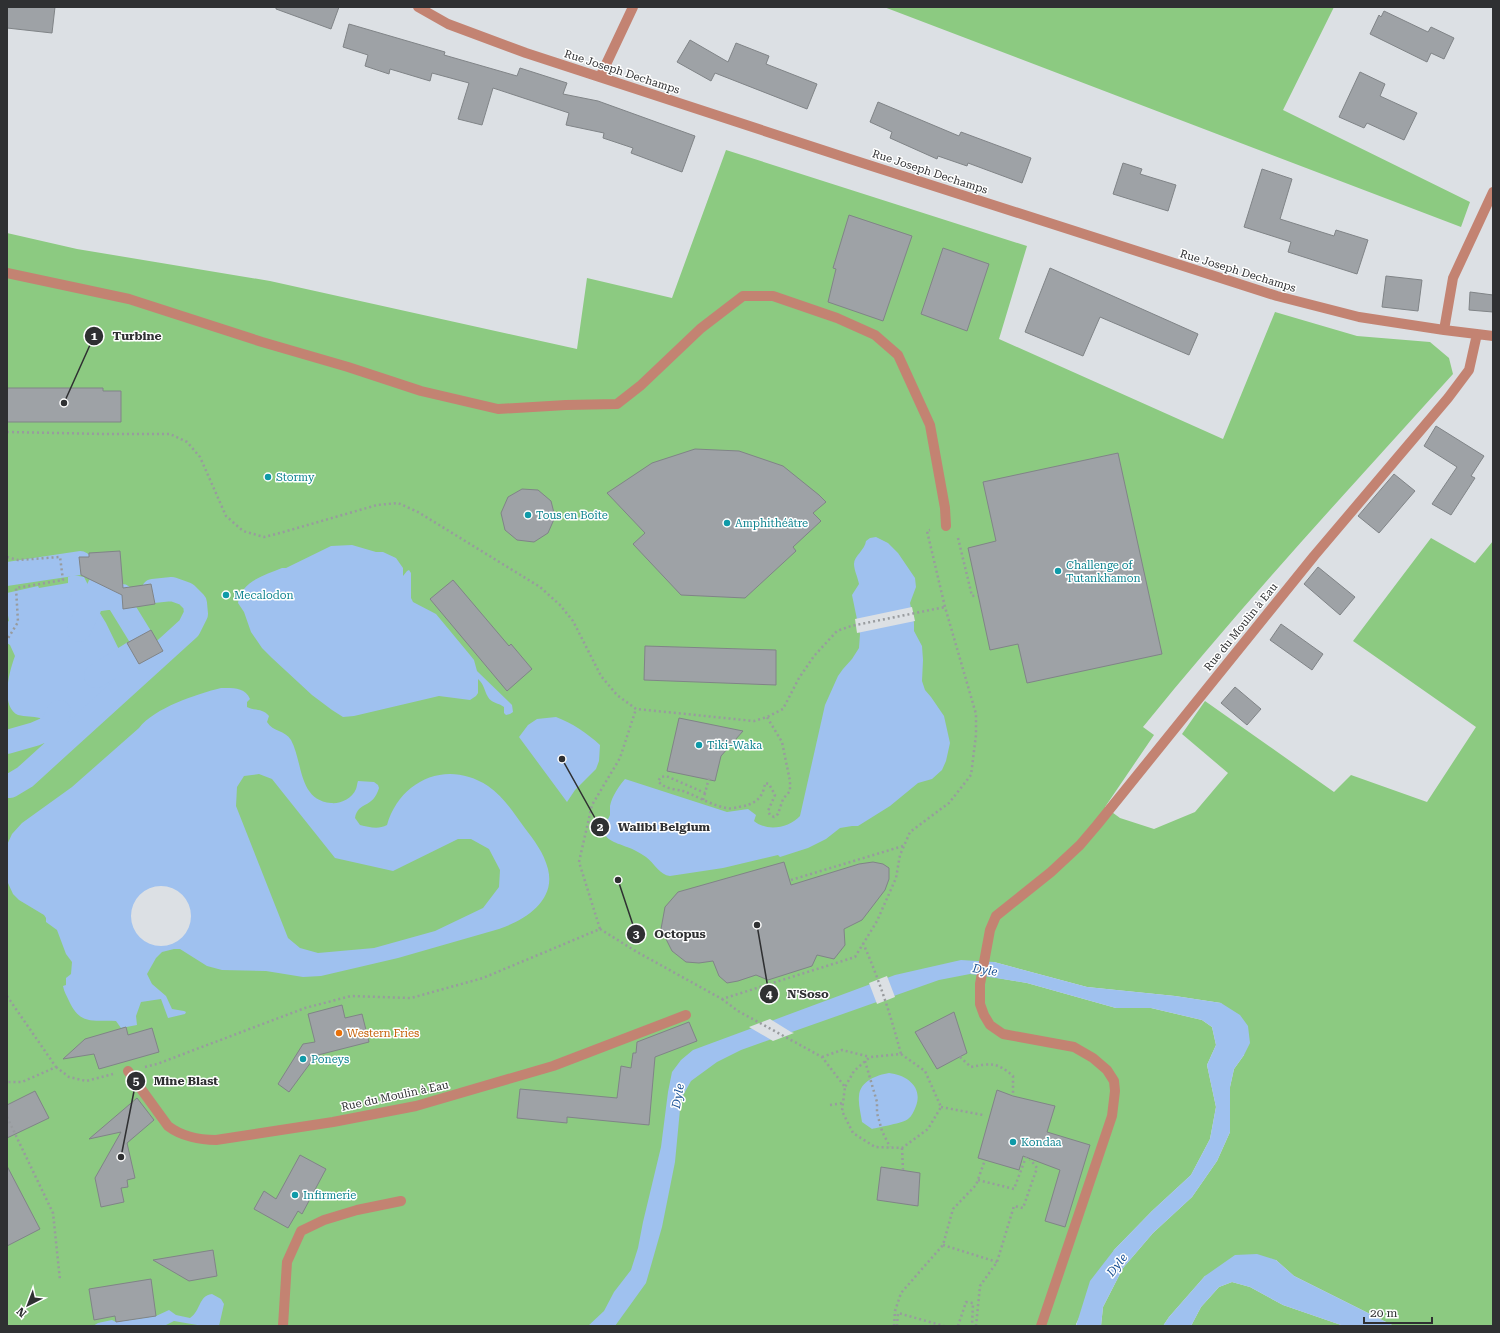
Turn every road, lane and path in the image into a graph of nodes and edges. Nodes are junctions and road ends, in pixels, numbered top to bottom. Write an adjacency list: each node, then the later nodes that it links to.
1 (418, 7): 3 (street, Rue Joseph Dechamps)
2 (633, 7): 3 (street)
3 (600, 77): 6 (street, Rue Joseph Dechamps)
4 (1493, 192): 6 (street)
5 (7, 273): 10 (street)
6 (1444, 330): 7 (street, Rue Joseph Dechamps)
7 (1477, 334): 8 (street, Rue Joseph Dechamps); 59 (street, Rue du Moulin à Eau)
8 (1493, 336)
9 (7, 432): 15 (path)
10 (946, 526): 12 (path); 13 (path)
11 (7, 557): 14 (path)
12 (978, 595)
13 (945, 607): 16 (path); 20 (path)
14 (7, 640)
15 (636, 709): 16 (path); 22 (path)
16 (767, 717): 19 (path)
17 (709, 778): 18 (path)
18 (705, 793): 19 (path); 19 (path)
19 (703, 800)
20 (904, 846): 21 (path); 23 (path)
21 (791, 880)
22 (600, 929): 25 (path); 33 (path)
23 (864, 943): 25 (path); 27 (path)
24 (7, 996): 32 (path)
25 (722, 999): 28 (path)
26 (686, 1015): 33 (street, Rue du Moulin à Eau)
27 (901, 1054): 29 (path); 39 (path)
28 (822, 1057): 29 (path); 35 (path)
29 (870, 1057): 31 (path)
30 (960, 1057): 36 (path)
31 (865, 1061): 35 (path); 42 (path)
32 (56, 1067): 33 (path); 34 (path)
33 (128, 1071)
34 (7, 1082)
35 (845, 1087): 37 (path)
36 (1013, 1096)
37 (843, 1103): 38 (path); 42 (path)
38 (830, 1105)
39 (941, 1107): 40 (path); 43 (path)
40 (983, 1115)
41 (7, 1117): 52 (path)
42 (890, 1148): 43 (path)
43 (902, 1148): 47 (path)
44 (1026, 1157): 48 (path)
45 (1030, 1159): 51 (path)
46 (986, 1160): 48 (path)
47 (903, 1170)
48 (978, 1180): 50 (path)
49 (401, 1201): 53 (street)
50 (942, 1245): 51 (path); 54 (path)
51 (997, 1262): 58 (path)
52 (60, 1280)
53 (283, 1326)
54 (895, 1326): 55 (path)
55 (944, 1326)
56 (958, 1326): 57 (path)
57 (972, 1326)
58 (976, 1326)
59 (1041, 1326)

